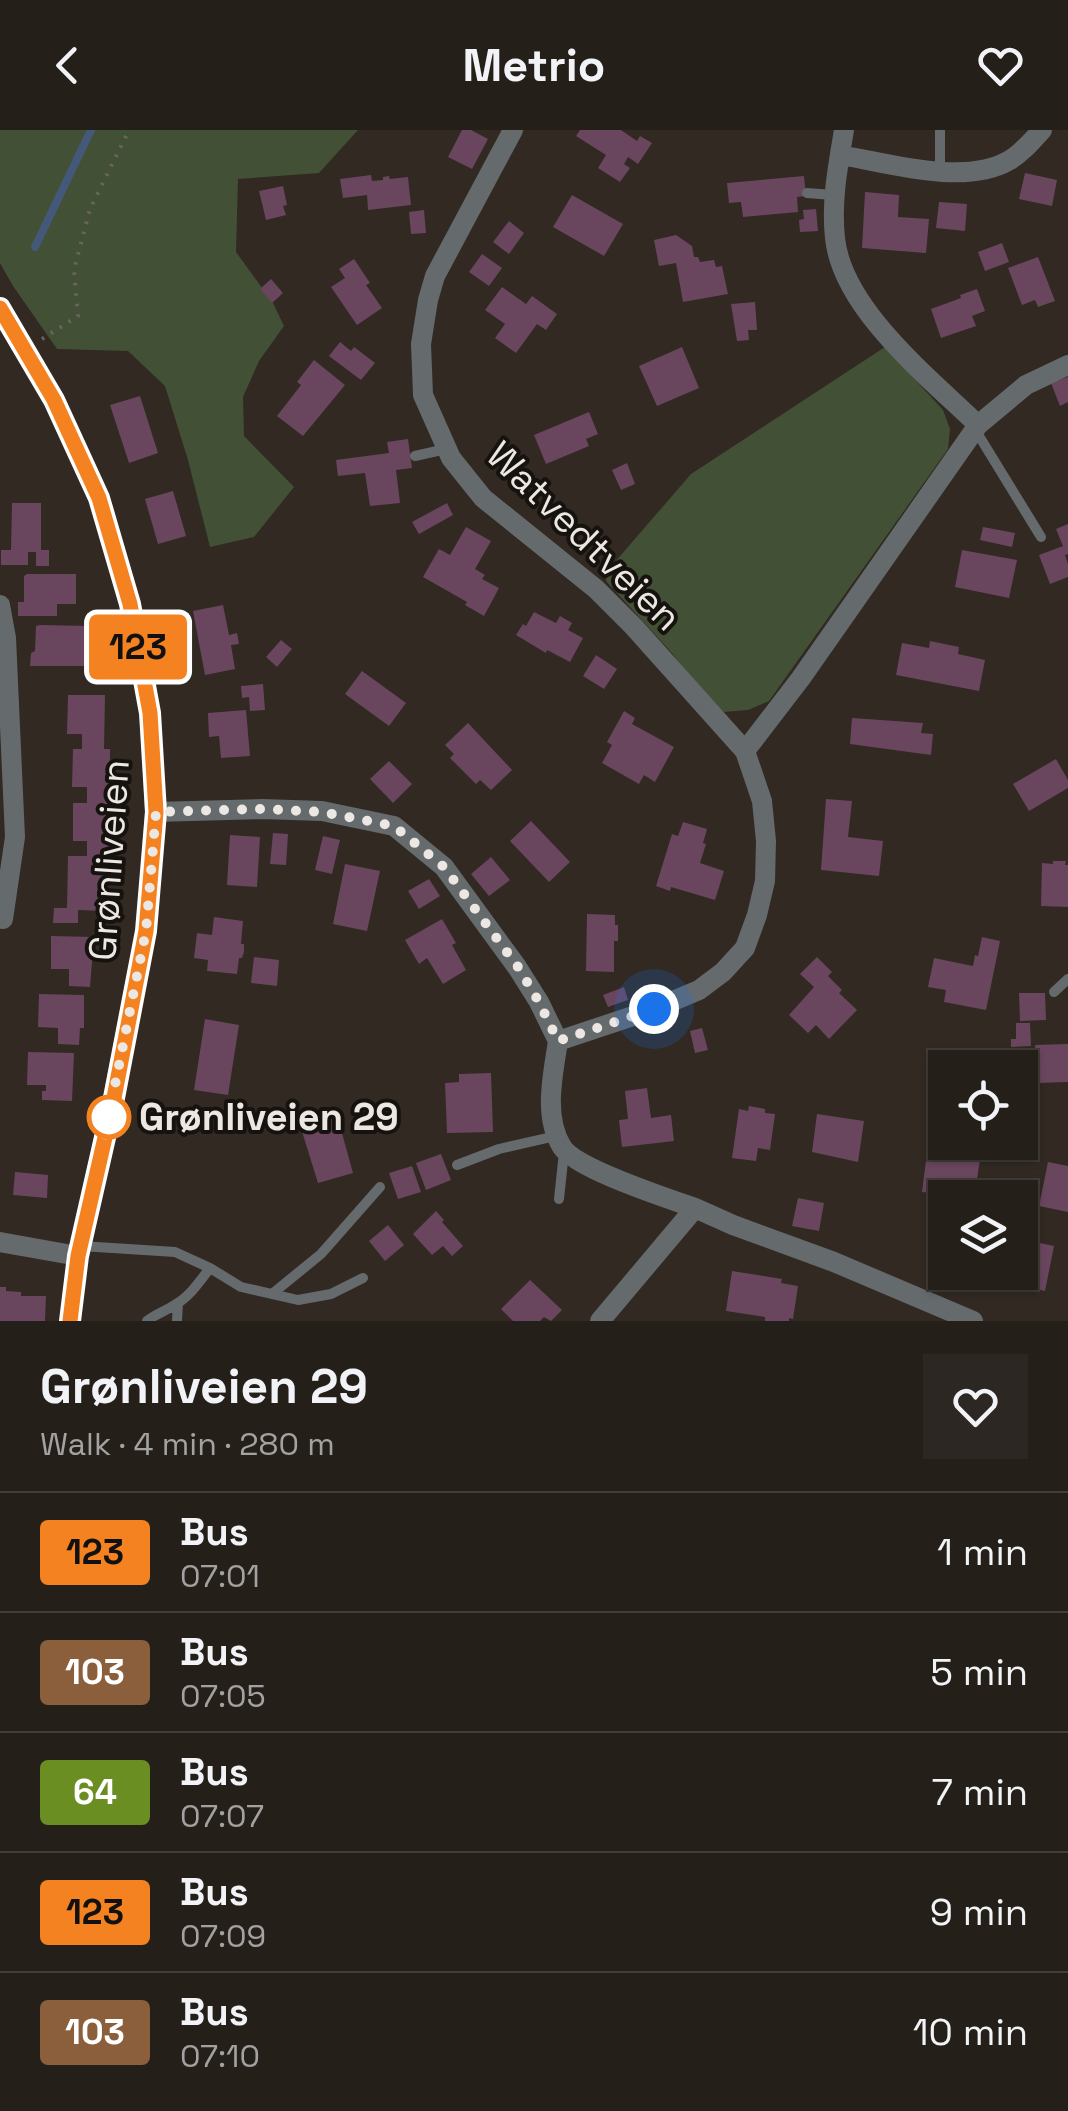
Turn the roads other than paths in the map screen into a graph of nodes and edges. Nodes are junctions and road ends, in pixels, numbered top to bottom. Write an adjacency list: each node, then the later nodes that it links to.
1 (513, 130): 12 (street, Watvedtveien)
2 (844, 130): 5 (street)
3 (940, 130): 6 (lane)
4 (1042, 130): 6 (street)
5 (840, 155): 6 (street); 8 (street)
6 (940, 172)
7 (806, 194): 8 (lane)
8 (833, 195): 11 (street)
9 (0, 308): 17 (street, Grønliveien)
10 (1068, 365): 11 (street)
11 (977, 428): 14 (lane); 16 (street)
12 (447, 448): 13 (lane); 16 (street, Watvedtveien)
13 (416, 456)
14 (1040, 537)
15 (0, 605): 18 (street)
16 (745, 751): 21 (street, Watvedtveien)
17 (156, 812): 21 (street); 28 (street, Grønliveien)
18 (1, 924)
19 (1068, 980): 20 (lane)
20 (1054, 992)
21 (558, 1041): 22 (street)
22 (561, 1144): 23 (lane); 25 (lane); 26 (street)
23 (457, 1164)
24 (380, 1186): 31 (lane)
25 (558, 1199)
26 (695, 1208): 36 (street); 37 (street)
27 (0, 1242): 28 (street)
28 (79, 1251): 29 (lane); 33 (street, Grønliveien)
29 (210, 1268): 31 (lane); 32 (lane)
30 (363, 1278): 31 (lane)
31 (272, 1294)
32 (178, 1303): 34 (lane); 35 (lane)
33 (70, 1321)
34 (148, 1321)
35 (176, 1321)
36 (600, 1321)
37 (973, 1321)

